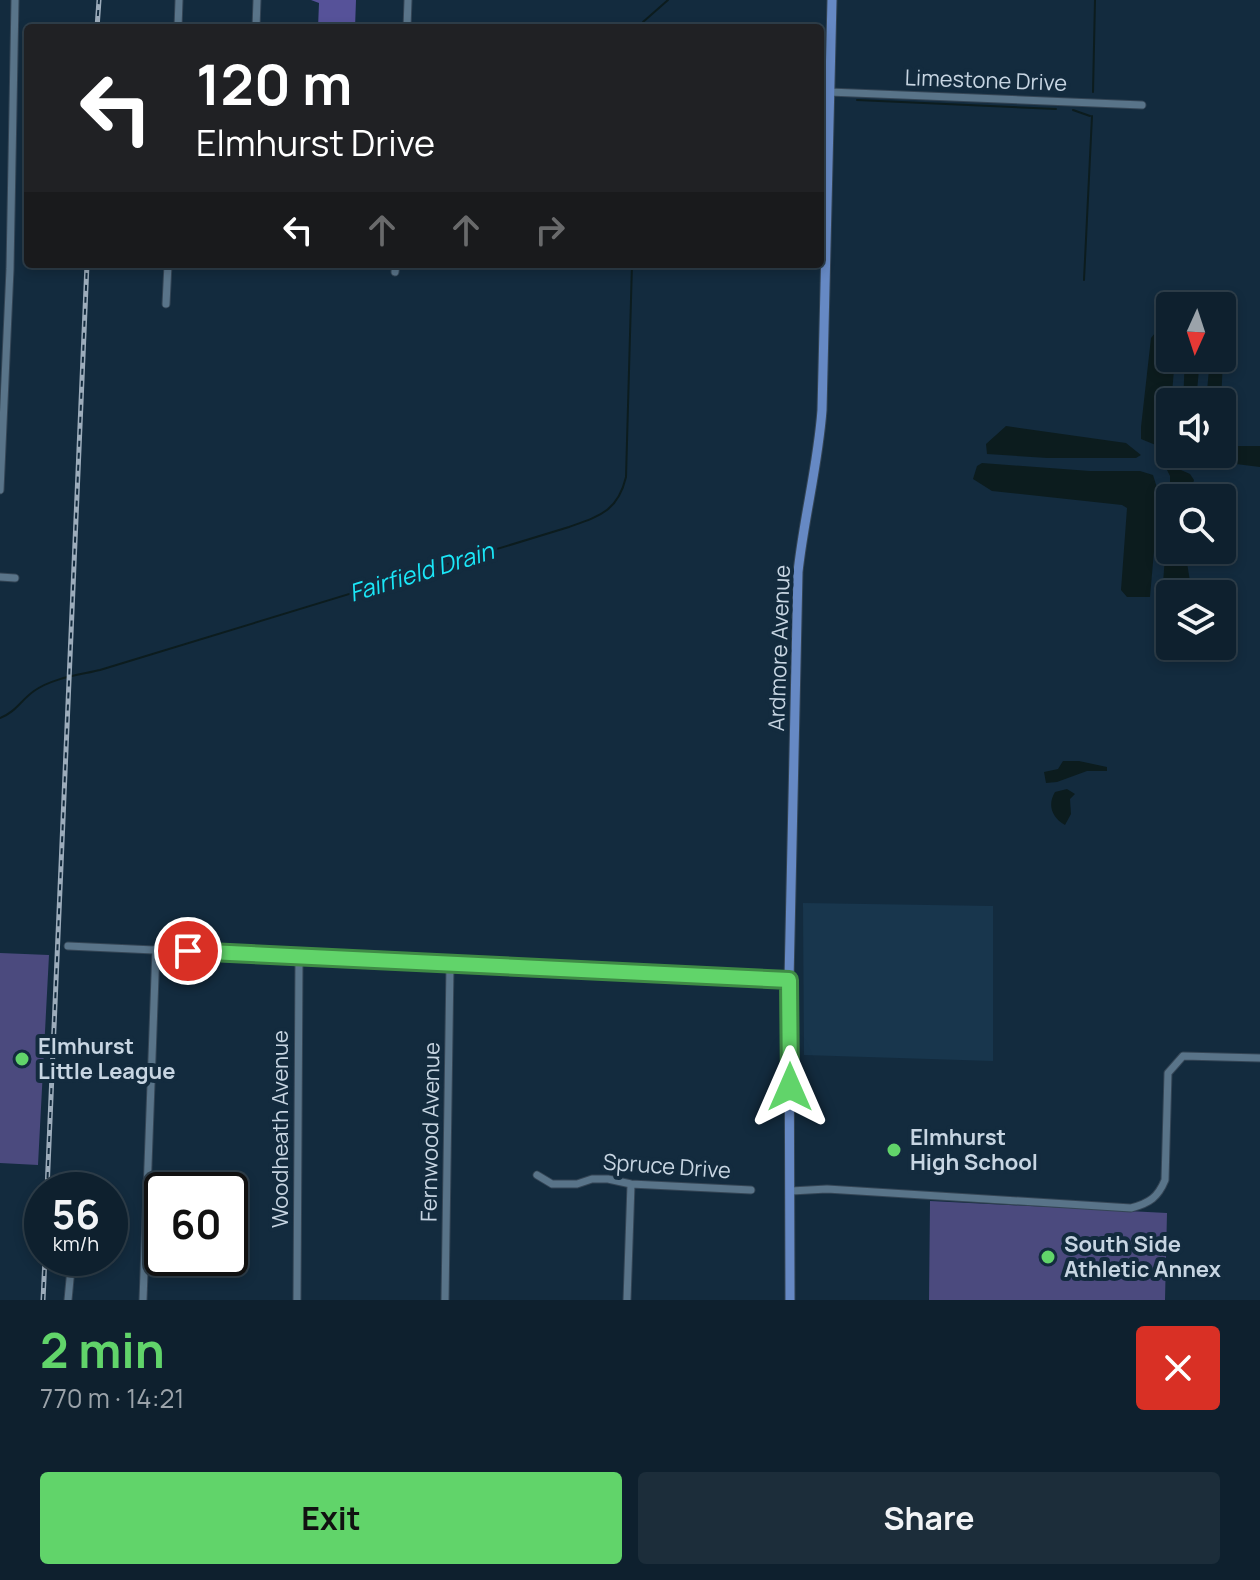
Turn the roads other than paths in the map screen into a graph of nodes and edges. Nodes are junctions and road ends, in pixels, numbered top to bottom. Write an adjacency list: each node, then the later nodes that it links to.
1 (15, 0): 12 (street)
2 (179, 0): 6 (street)
3 (257, 0): 7 (street)
4 (408, 0): 8 (street)
5 (832, 0): 9 (main road, Ardmore Avenue)
6 (178, 24)
7 (256, 24)
8 (407, 24)
9 (826, 98): 10 (street, Limestone Drive); 13 (main road, Ardmore Avenue)
10 (1142, 105)
11 (0, 159): 12 (street)
12 (11, 160): 17 (street)
13 (824, 254)
14 (168, 268): 18 (street)
15 (824, 268): 28 (main road, Ardmore Avenue)
16 (0, 269): 17 (street)
17 (10, 269): 19 (street)
18 (166, 304)
19 (3, 369): 20 (street)
20 (1, 478): 21 (street)
21 (0, 490)
22 (0, 577): 23 (street)
23 (15, 578)
24 (68, 946): 25 (street)
25 (156, 949): 26 (street); 36 (street)
26 (299, 959): 27 (street); 37 (street, Woodheath Avenue)
27 (450, 965): 28 (street); 38 (street, Fernwood Avenue)
28 (789, 980): 33 (main road, Ardmore Avenue)
29 (1260, 1058): 33 (street)
30 (537, 1175): 31 (street, Spruce Drive)
31 (631, 1184): 32 (street, Spruce Drive); 39 (street)
32 (751, 1190)
33 (791, 1191): 40 (main road, Ardmore Avenue)
34 (70, 1276): 35 (street)
35 (68, 1300)
36 (143, 1300)
37 (297, 1300)
38 (445, 1300)
39 (627, 1300)
40 (790, 1300)

